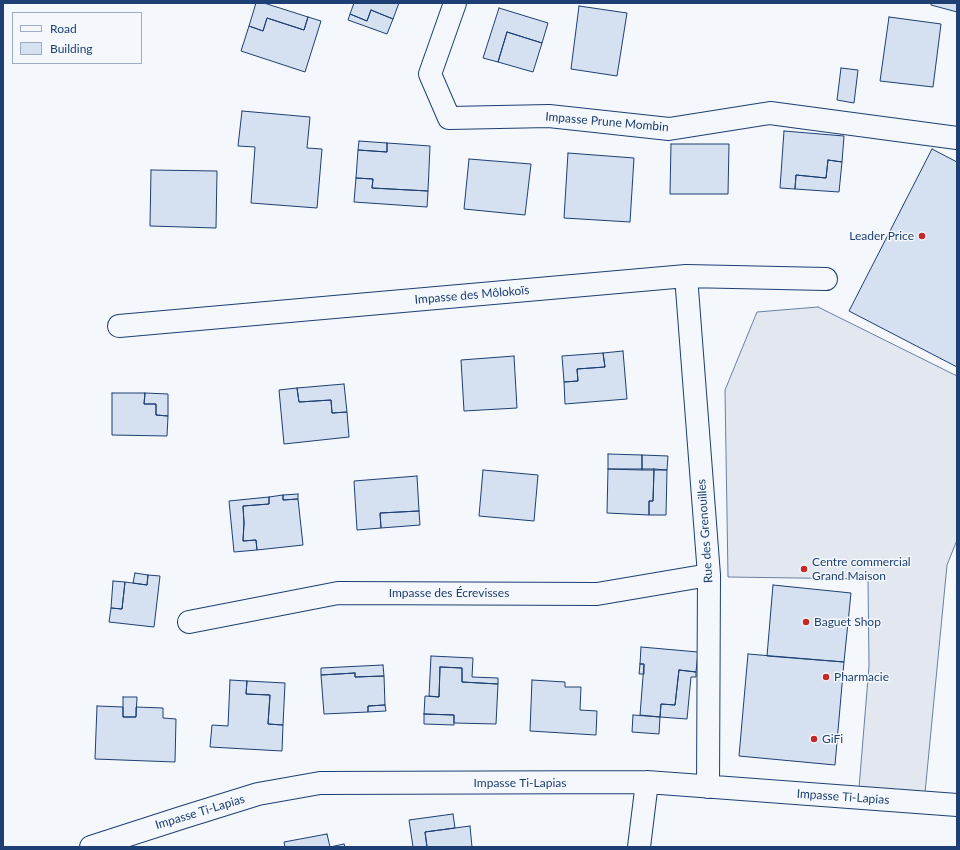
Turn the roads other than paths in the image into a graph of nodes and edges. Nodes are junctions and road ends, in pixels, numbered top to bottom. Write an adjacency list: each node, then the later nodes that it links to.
1 (456, 3): 2 (street, Impasse Prune Mombin)
2 (957, 138)
3 (686, 276): 4 (street, Impasse des Môlokoïs); 5 (street, Impasse des Môlokoïs); 6 (street, Rue des Grenouilles)
4 (826, 279)
5 (119, 326)
6 (709, 575): 7 (street, Impasse des Écrevisses); 9 (street, Rue des Grenouilles)
7 (189, 622)
8 (647, 782): 9 (street, Impasse Ti-Lapias); 11 (street, Impasse Ti-Lapias); 12 (street)
9 (708, 787): 10 (street, Impasse Ti-Lapias)
10 (957, 805)
11 (91, 847)
12 (639, 847)

